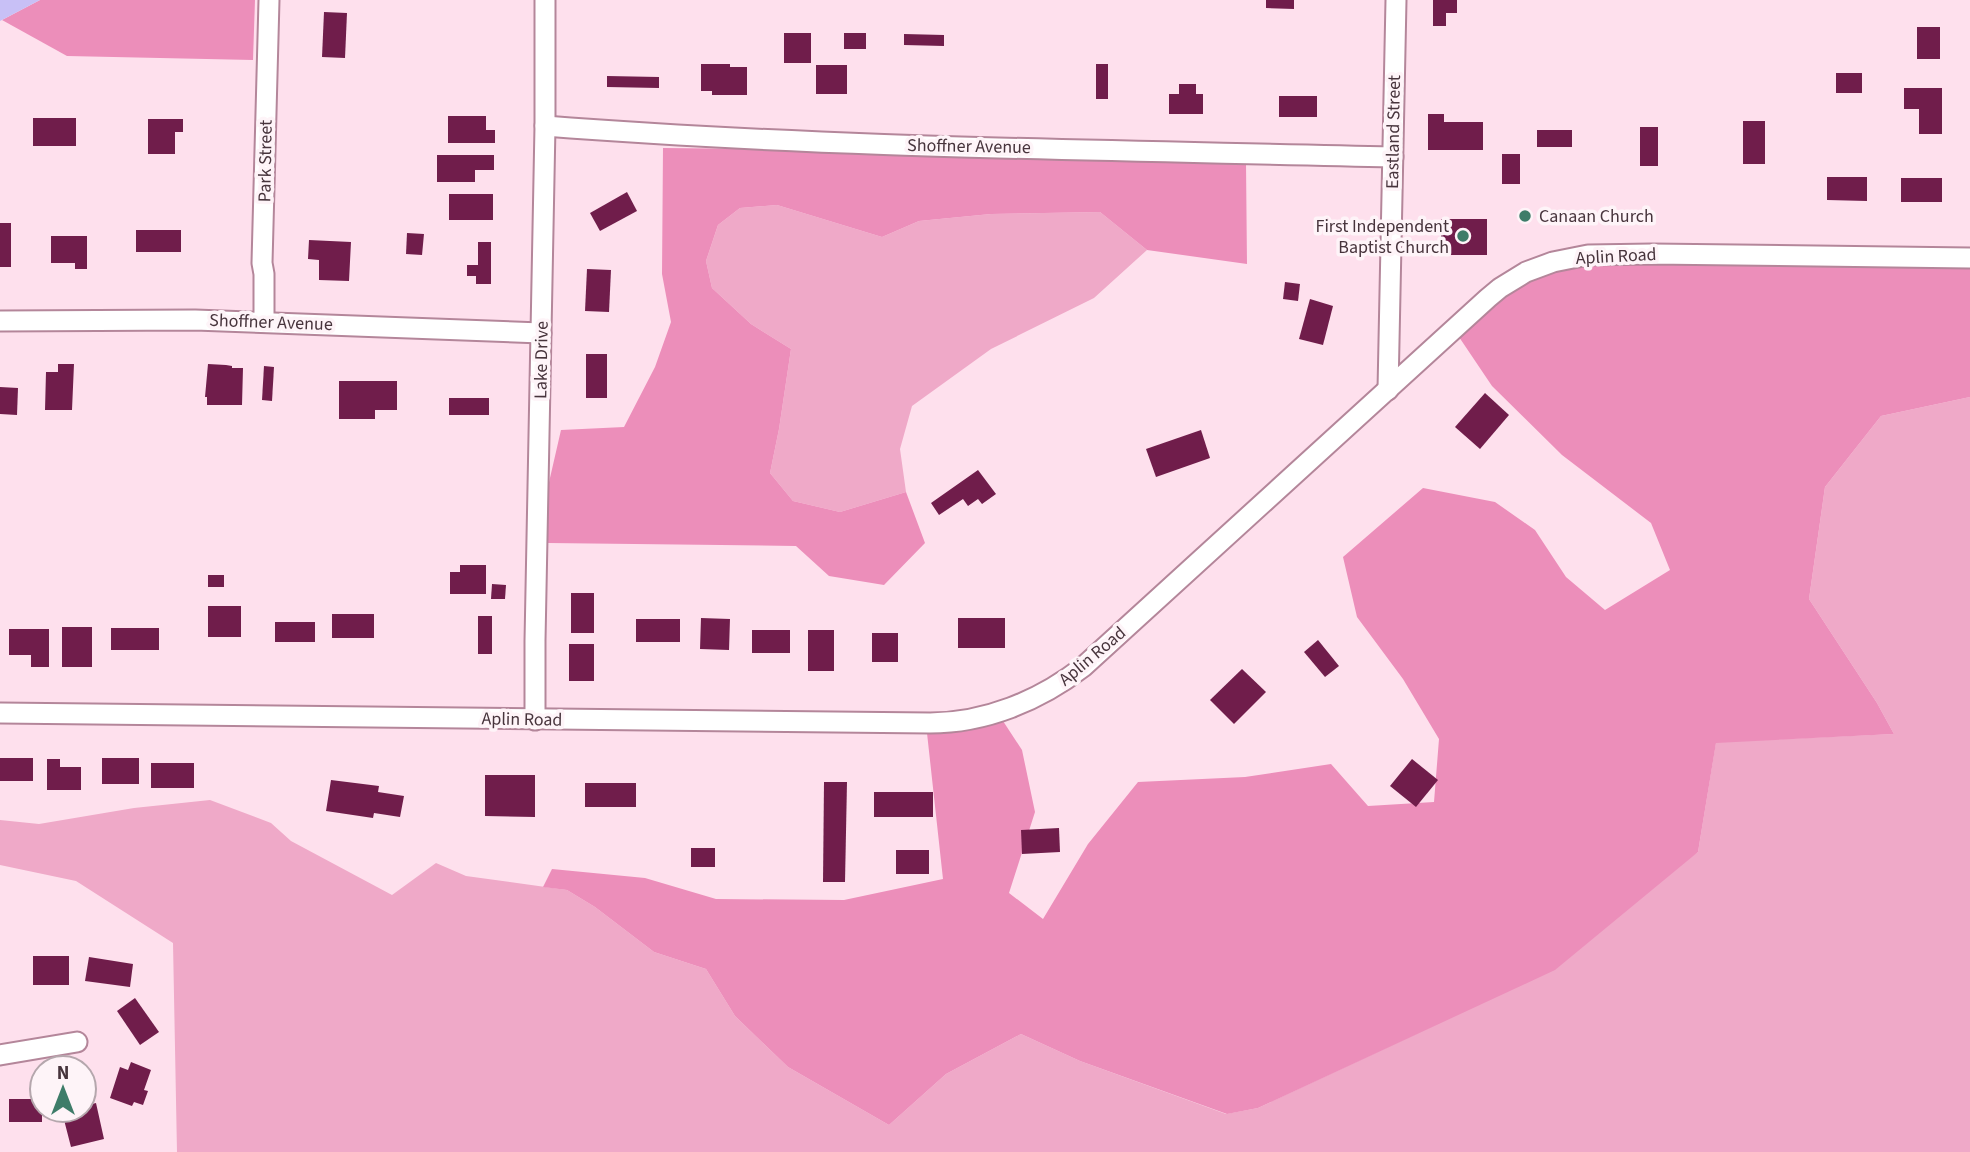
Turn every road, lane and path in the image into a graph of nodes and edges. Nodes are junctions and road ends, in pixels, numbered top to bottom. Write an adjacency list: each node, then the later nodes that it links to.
1 (269, 0): 8 (street, Park Street)
2 (545, 0): 4 (street, Lake Drive)
3 (1396, 0): 5 (street, Eastland Street)
4 (545, 126): 5 (street, Shoffner Avenue); 9 (street, Lake Drive)
5 (1393, 157): 10 (street, Eastland Street)
6 (1970, 258): 10 (street, Aplin Road)
7 (0, 321): 8 (street, Shoffner Avenue)
8 (264, 322): 9 (street, Shoffner Avenue)
9 (541, 333): 12 (street, Lake Drive)
10 (1388, 390): 12 (street, Aplin Road)
11 (0, 713): 12 (street, Aplin Road)
12 (535, 720)
13 (76, 1042): 14 (street)
14 (0, 1055)

